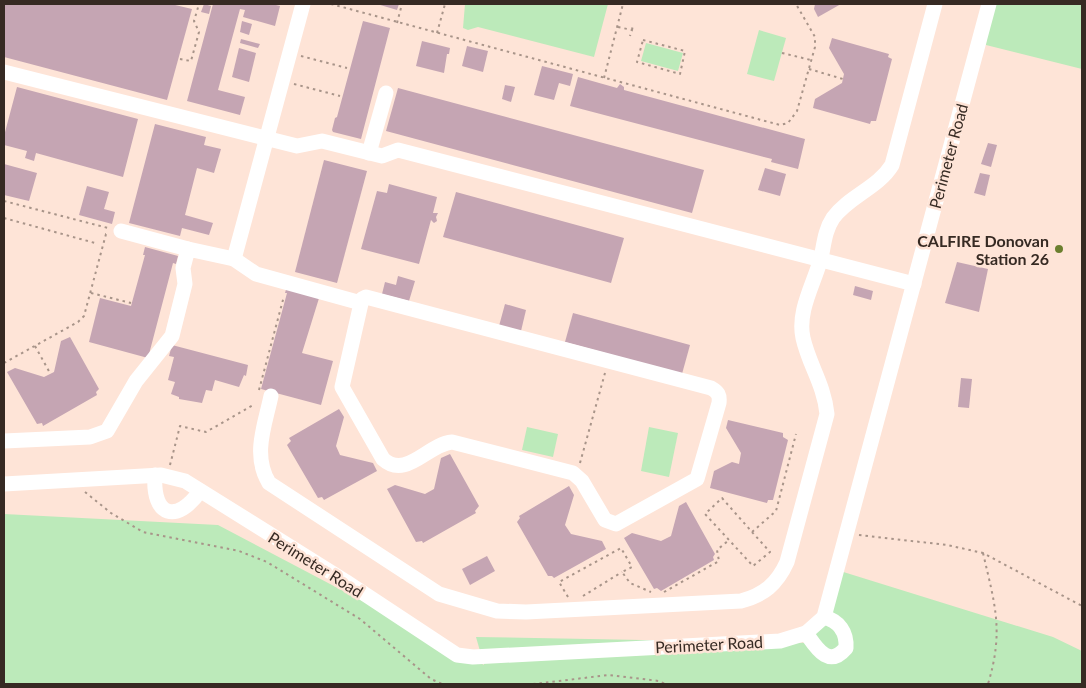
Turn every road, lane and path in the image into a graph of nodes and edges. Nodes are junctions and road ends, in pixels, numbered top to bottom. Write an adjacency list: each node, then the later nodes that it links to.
1 (199, 4): 19 (path)
2 (304, 4): 16 (street)
3 (331, 4): 10 (path)
4 (402, 4): 10 (path)
5 (445, 4): 14 (path)
6 (623, 4): 12 (path)
7 (796, 4): 20 (path)
8 (935, 4): 37 (street)
9 (989, 4): 38 (street, Perimeter Road)
10 (397, 23): 14 (path)
11 (633, 24): 13 (path)
12 (618, 27): 13 (path); 24 (path)
13 (632, 30): 15 (path)
14 (437, 33): 24 (path)
15 (630, 36)
16 (290, 53): 21 (path); 26 (street)
17 (686, 53): 17 (path)
18 (782, 54): 20 (path)
19 (180, 58)
20 (812, 61): 22 (path)
21 (347, 68)
22 (809, 69): 24 (path); 25 (path)
23 (4, 72): 29 (street)
24 (604, 78)
25 (843, 79)
26 (282, 81): 28 (path); 29 (street)
27 (386, 93): 30 (street)
28 (340, 96)
29 (266, 138): 30 (street); 36 (street)
30 (369, 153): 37 (street)
31 (4, 202): 33 (path)
32 (4, 218): 34 (path)
33 (120, 231): 35 (street); 39 (path)
34 (95, 243)
35 (188, 249): 36 (street); 49 (street)
36 (234, 259): 42 (street)
37 (820, 260): 38 (street); 47 (street)
38 (914, 284): 56 (street, Perimeter Road)
39 (91, 293): 41 (path); 43 (path)
40 (285, 295): 51 (path)
41 (131, 303)
42 (361, 303): 44 (street); 50 (street)
43 (35, 346): 45 (path); 46 (path)
44 (608, 361): 50 (path); 50 (street)
45 (4, 363)
46 (50, 372)
47 (271, 396)
48 (796, 434): 55 (path)
49 (4, 441)
50 (577, 475)
51 (161, 476): 52 (street, Perimeter Road); 54 (street, Perimeter Road); 54 (street)
52 (72, 480): 53 (street, Perimeter Road); 67 (path)
53 (4, 484)
54 (200, 491): 66 (street, Perimeter Road)
55 (752, 532): 57 (path); 57 (path)
56 (847, 532): 58 (path); 65 (street, Perimeter Road)
57 (730, 540): 61 (path)
58 (983, 553): 64 (path); 70 (path)
59 (622, 572): 60 (path); 62 (path); 63 (path)
60 (652, 592)
61 (659, 595)
62 (581, 597)
63 (570, 600)
64 (1082, 606)
65 (824, 617): 66 (street, Perimeter Road); 66 (street)
66 (806, 633)
67 (442, 684)
68 (533, 684): 69 (path)
69 (664, 684)
70 (988, 684)

